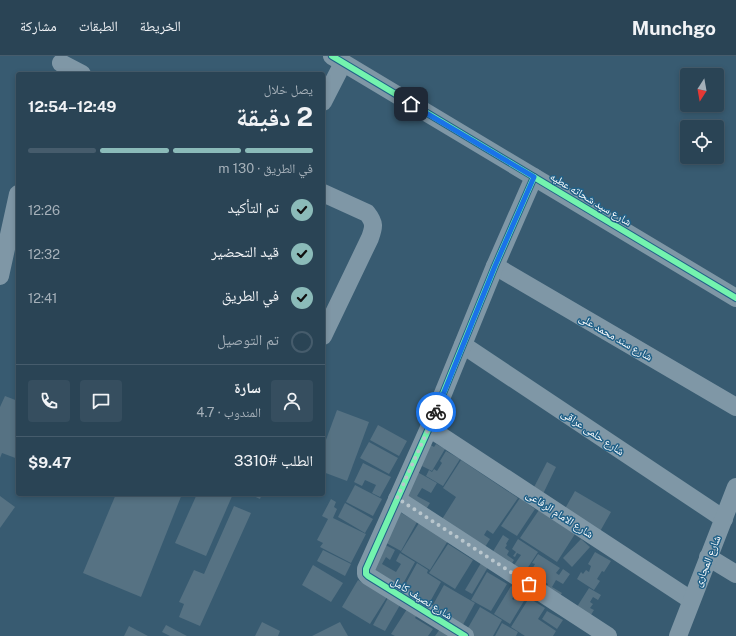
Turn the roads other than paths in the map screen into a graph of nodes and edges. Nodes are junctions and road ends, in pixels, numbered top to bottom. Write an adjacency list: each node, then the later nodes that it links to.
1 (338, 59): 4 (street); 5 (street, شارع سيد شحاته عطيه)
2 (61, 64): 3 (street)
3 (78, 72)
4 (325, 96)
5 (534, 177): 8 (street); 10 (street, شارع سيد شحاته عطيه)
6 (325, 194): 11 (street)
7 (16, 203): 9 (street)
8 (495, 266): 12 (street); 13 (street, شارع سند محمد على)
9 (0, 276)
10 (736, 298)
11 (325, 332)
12 (463, 345): 14 (street); 17 (street, شارع حلمى عراقى)
13 (736, 407)
14 (429, 428): 16 (street); 20 (street, شارع الامام الرفاعى)
15 (736, 487): 17 (street, شارع المجارى)
16 (397, 498): 21 (street, شارع نصيف كامل); 22 (street)
17 (724, 519): 18 (street, شارع المجارى)
18 (708, 557): 19 (street); 20 (street, شارع المجارى)
19 (736, 574)
20 (691, 600): 23 (street, شارع المجارى)
21 (465, 636)
22 (608, 636)
23 (678, 636)

